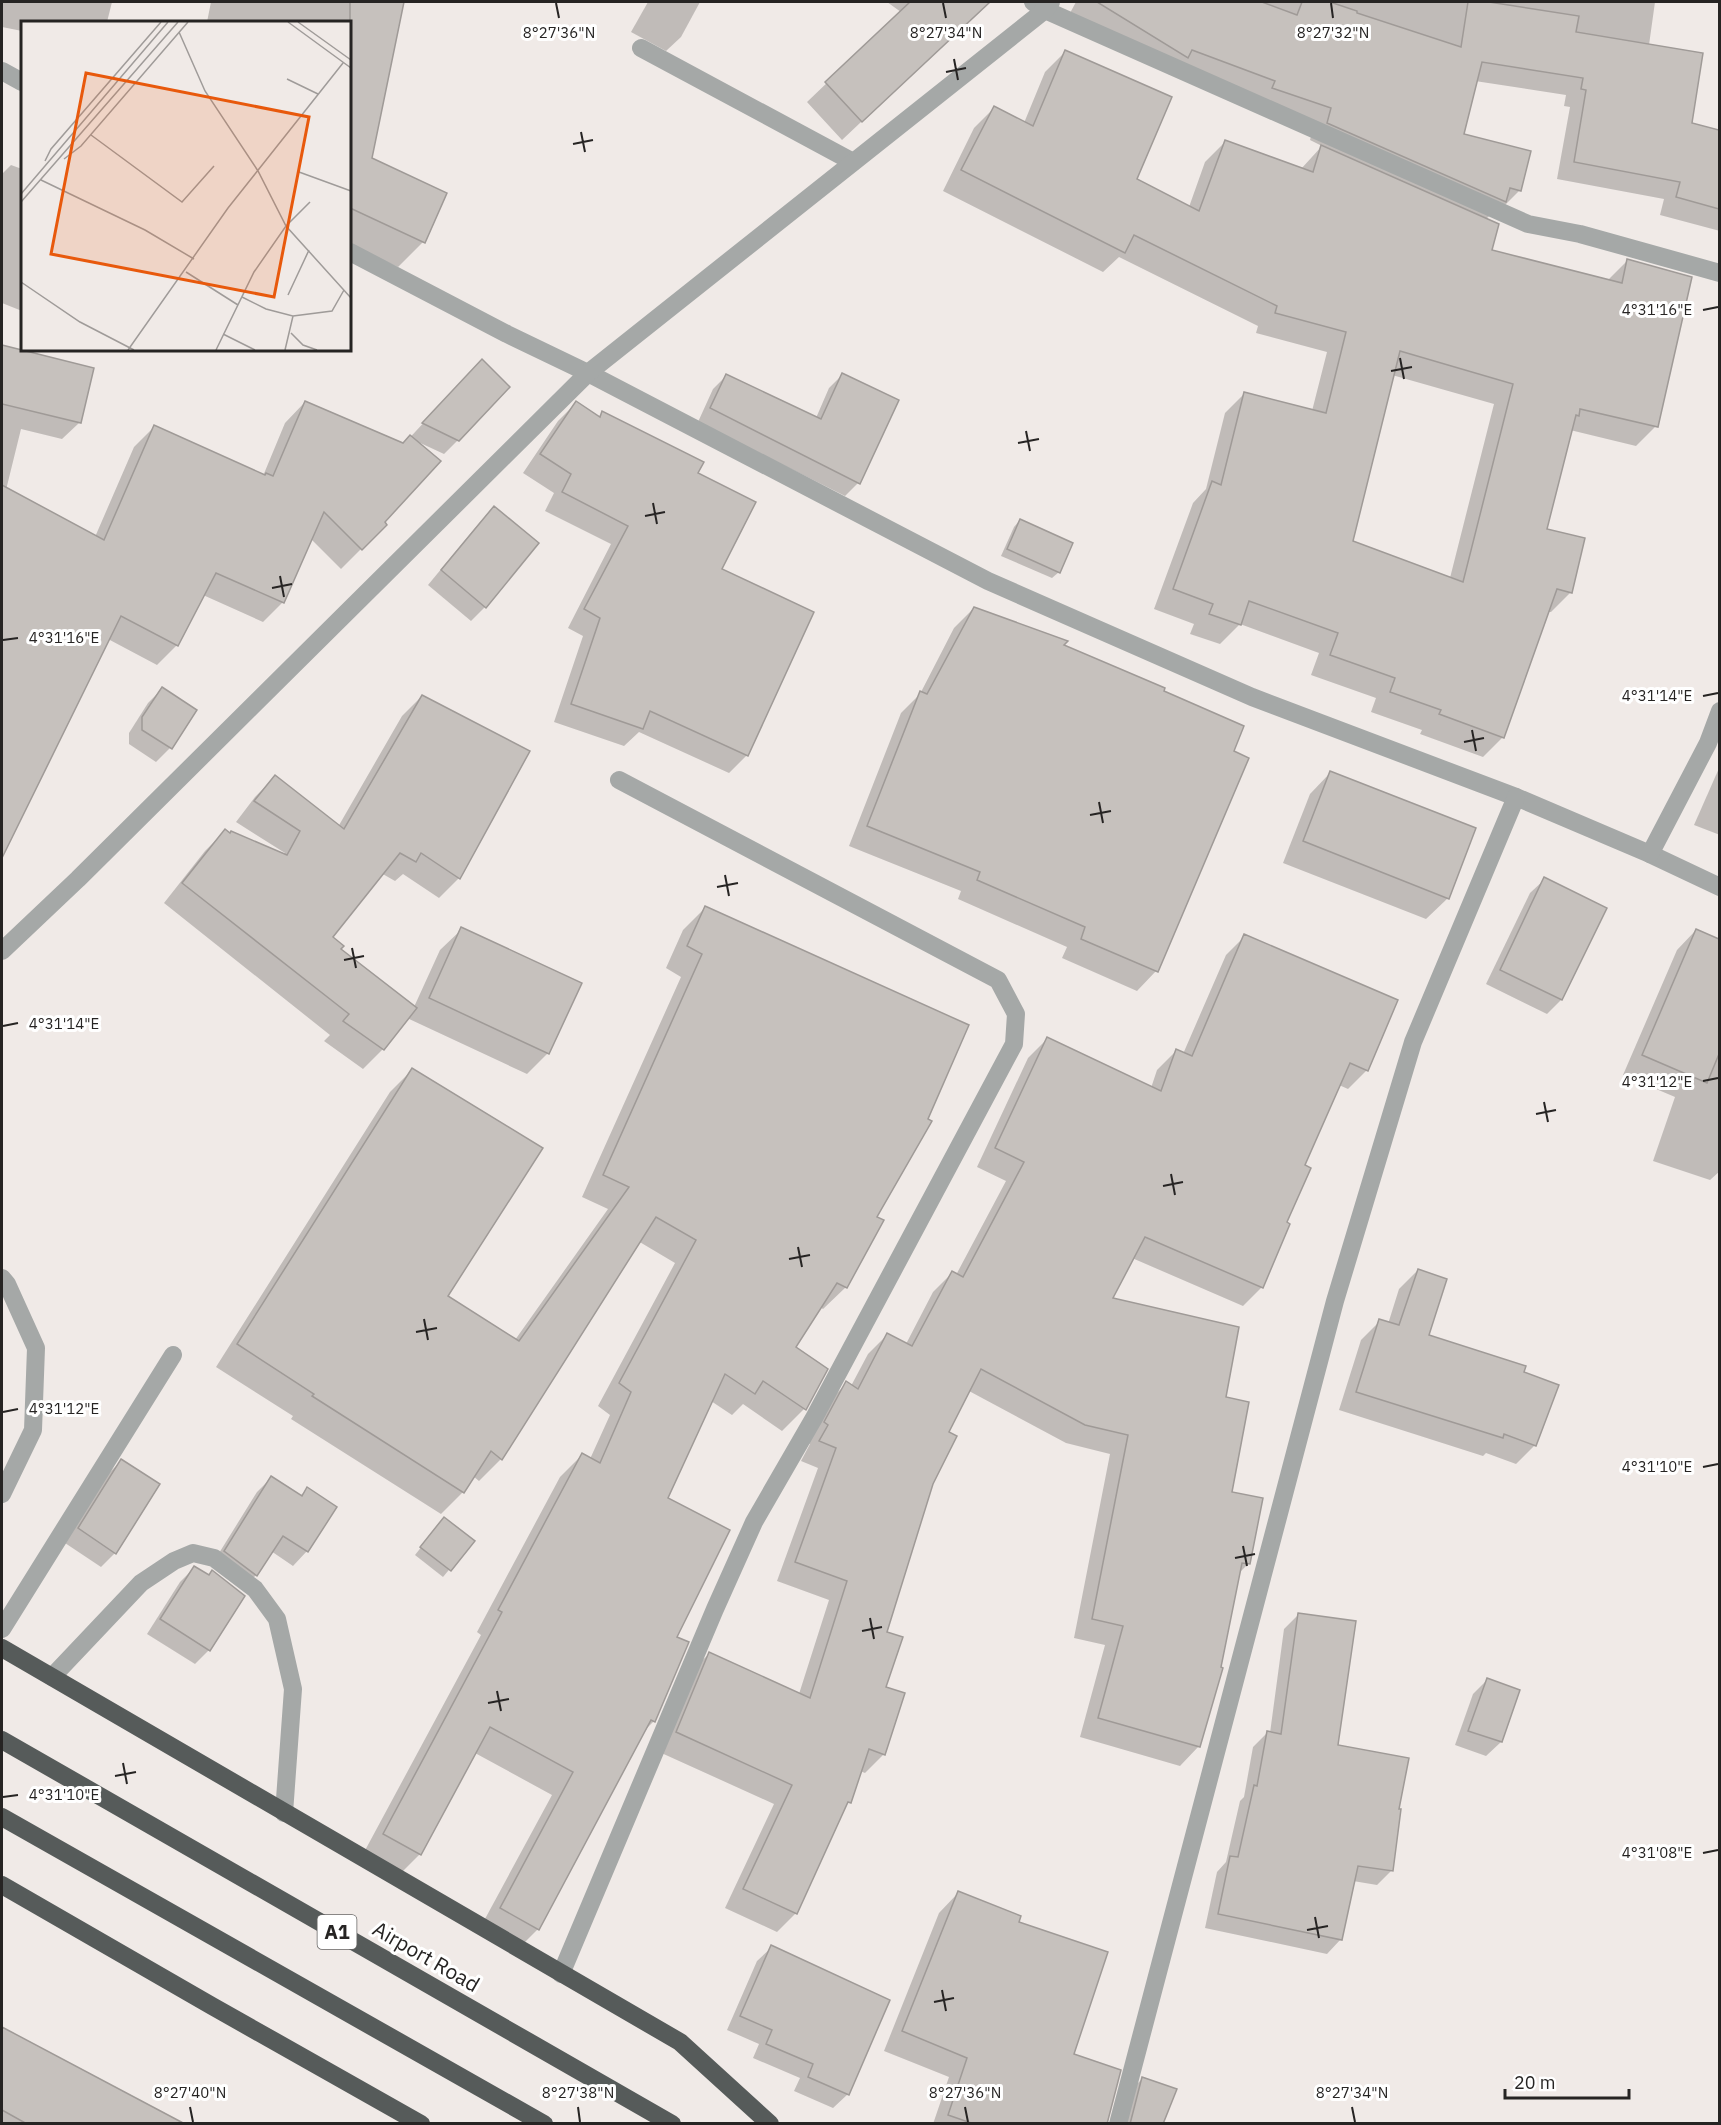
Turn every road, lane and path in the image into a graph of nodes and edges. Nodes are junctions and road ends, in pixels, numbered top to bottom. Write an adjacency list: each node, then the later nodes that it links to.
1 (1043, 4): 5 (street); 7 (street)
2 (641, 48): 5 (street)
3 (2, 71): 4 (street)
4 (21, 81)
5 (853, 162): 8 (street)
6 (351, 253): 8 (street)
7 (1719, 273)
8 (588, 373): 11 (street); 14 (street)
9 (1719, 711): 12 (street)
10 (619, 780): 25 (street)
11 (1515, 797): 12 (street); 30 (street)
12 (1650, 854): 13 (street)
13 (1719, 887)
14 (2, 951)
15 (2, 1278): 17 (street)
16 (173, 1355): 18 (street)
17 (2, 1494)
18 (2, 1629)
19 (2, 1648): 20 (highway)
20 (52, 1677): 22 (highway); 22 (street)
21 (2, 1740): 28 (highway, Airport Road / A1)
22 (284, 1812): 25 (highway)
23 (2, 1817): 27 (highway)
24 (2, 1885): 26 (highway)
25 (561, 1974): 29 (highway)
26 (412, 2121)
27 (544, 2124)
28 (672, 2124)
29 (771, 2124)
30 (1118, 2124)

